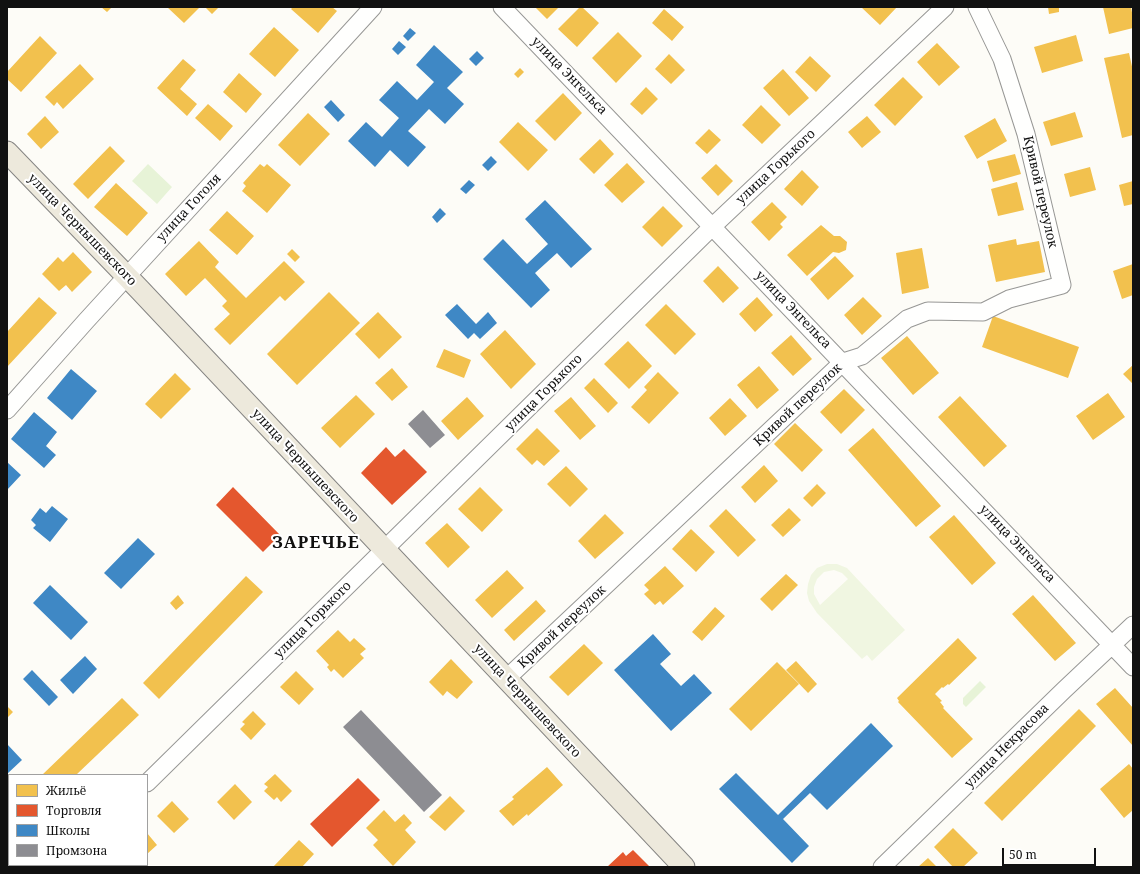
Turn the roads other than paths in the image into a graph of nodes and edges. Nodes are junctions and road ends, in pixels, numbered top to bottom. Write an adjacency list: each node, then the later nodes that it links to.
1 (373, 7): 7 (street, улица Гоголя)
2 (502, 7): 6 (street, улица Энгельса)
3 (945, 7): 6 (street, улица Горького)
4 (977, 7): 8 (street, Кривой переулок)
5 (7, 152): 7 (main road, улица Чернышевского)
6 (713, 226): 8 (street, улица Энгельса); 10 (street, улица Горького)
7 (126, 276): 9 (street, улица Гоголя); 10 (main road, улица Чернышевского)
8 (843, 362): 12 (street, улица Энгельса); 14 (street, Кривой переулок)
9 (7, 410)
10 (384, 550): 14 (main road, улица Чернышевского); 15 (street, улица Горького)
11 (1133, 626): 12 (street, улица Некрасова)
12 (1113, 645): 13 (street, улица Энгельса); 17 (street, улица Некрасова)
13 (1133, 667)
14 (506, 679): 16 (main road, улица Чернышевского)
15 (148, 782)
16 (678, 865)
17 (882, 867)

